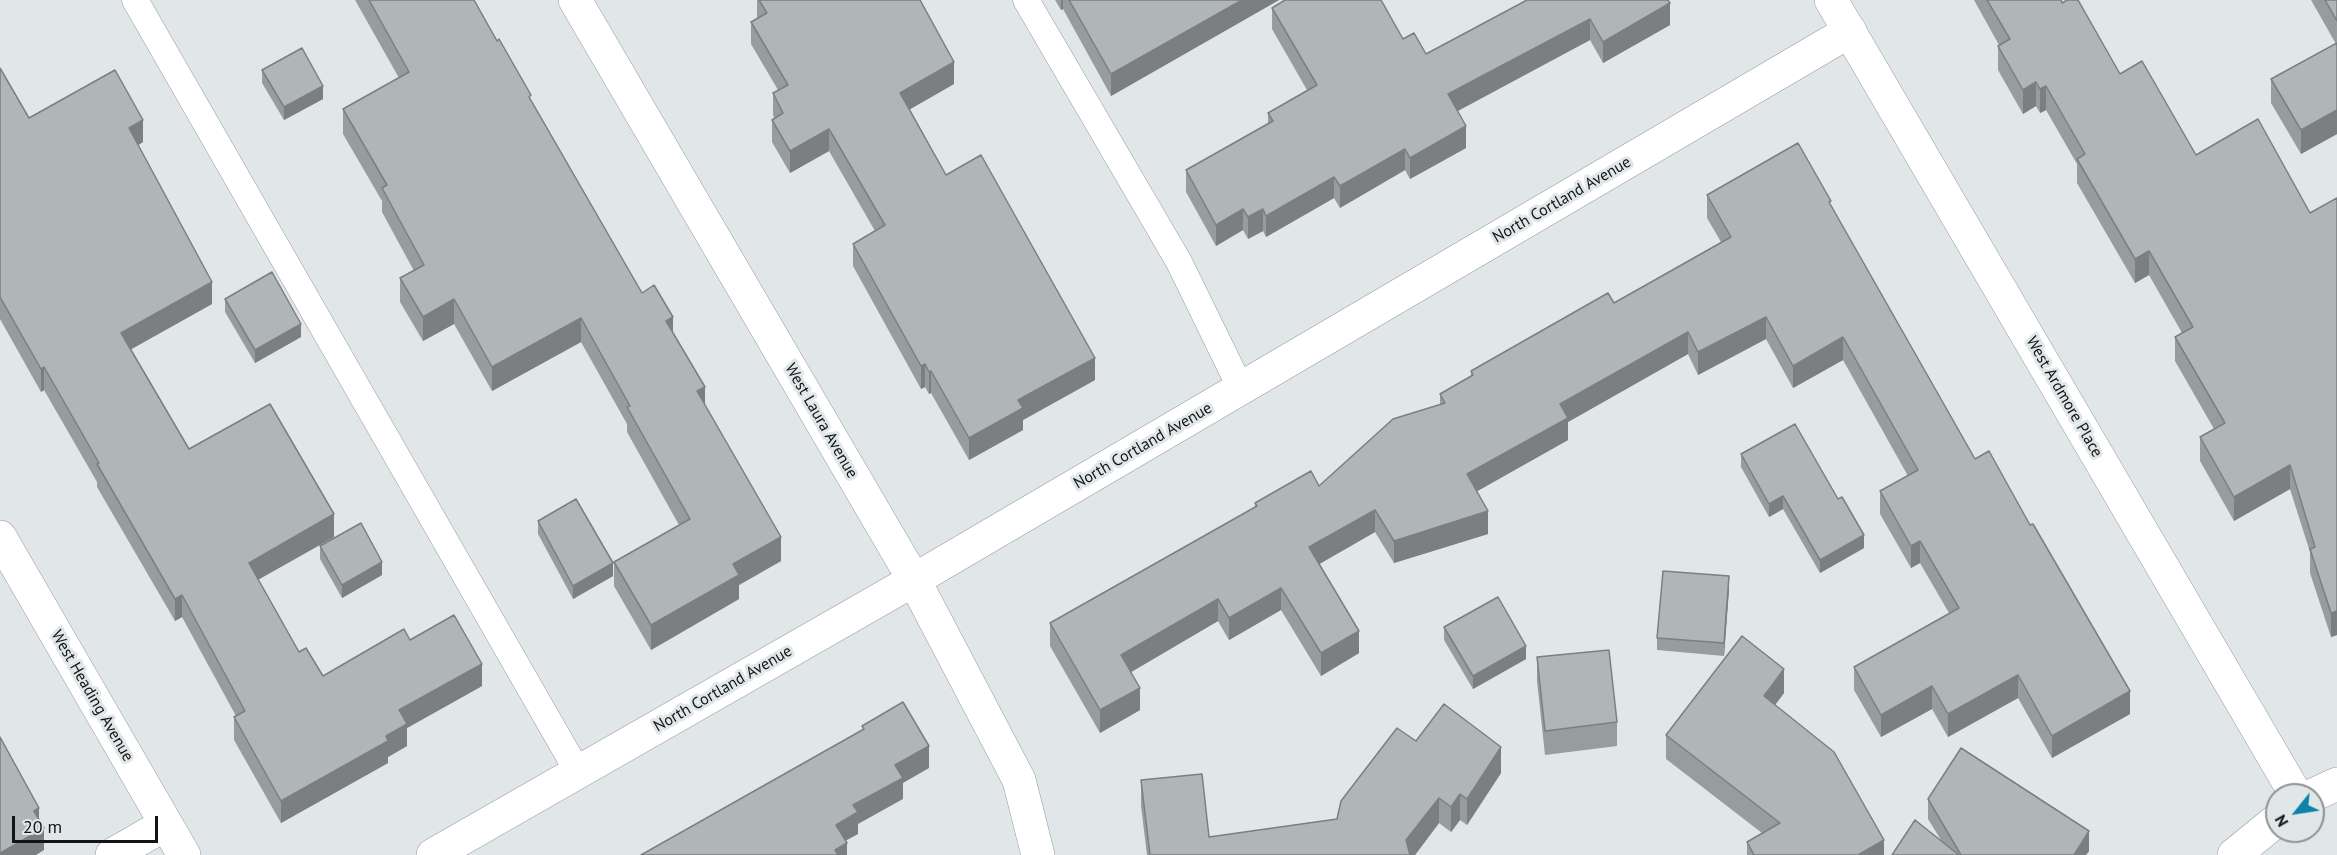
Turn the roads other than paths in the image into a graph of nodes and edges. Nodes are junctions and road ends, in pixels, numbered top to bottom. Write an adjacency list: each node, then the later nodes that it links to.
1 (135, 0): 9 (lane)
2 (575, 0): 8 (street, West Laura Avenue)
3 (1026, 0): 6 (lane)
4 (1831, 0): 5 (street, West Ardmore Place)
5 (1850, 31): 6 (street, North Cortland Avenue); 10 (street, West Ardmore Place)
6 (1241, 389): 8 (street, North Cortland Avenue)
7 (0, 537): 11 (street, West Heading Avenue)
8 (914, 580): 9 (street, North Cortland Avenue); 16 (street, West Laura Avenue)
9 (579, 772): 15 (street, North Cortland Avenue)
10 (2289, 783)
11 (166, 824): 13 (street); 14 (street, West Heading Avenue)
12 (2265, 830): 17 (street)
13 (112, 855)
14 (184, 855)
15 (433, 855)
16 (1038, 855)
17 (2234, 855)

